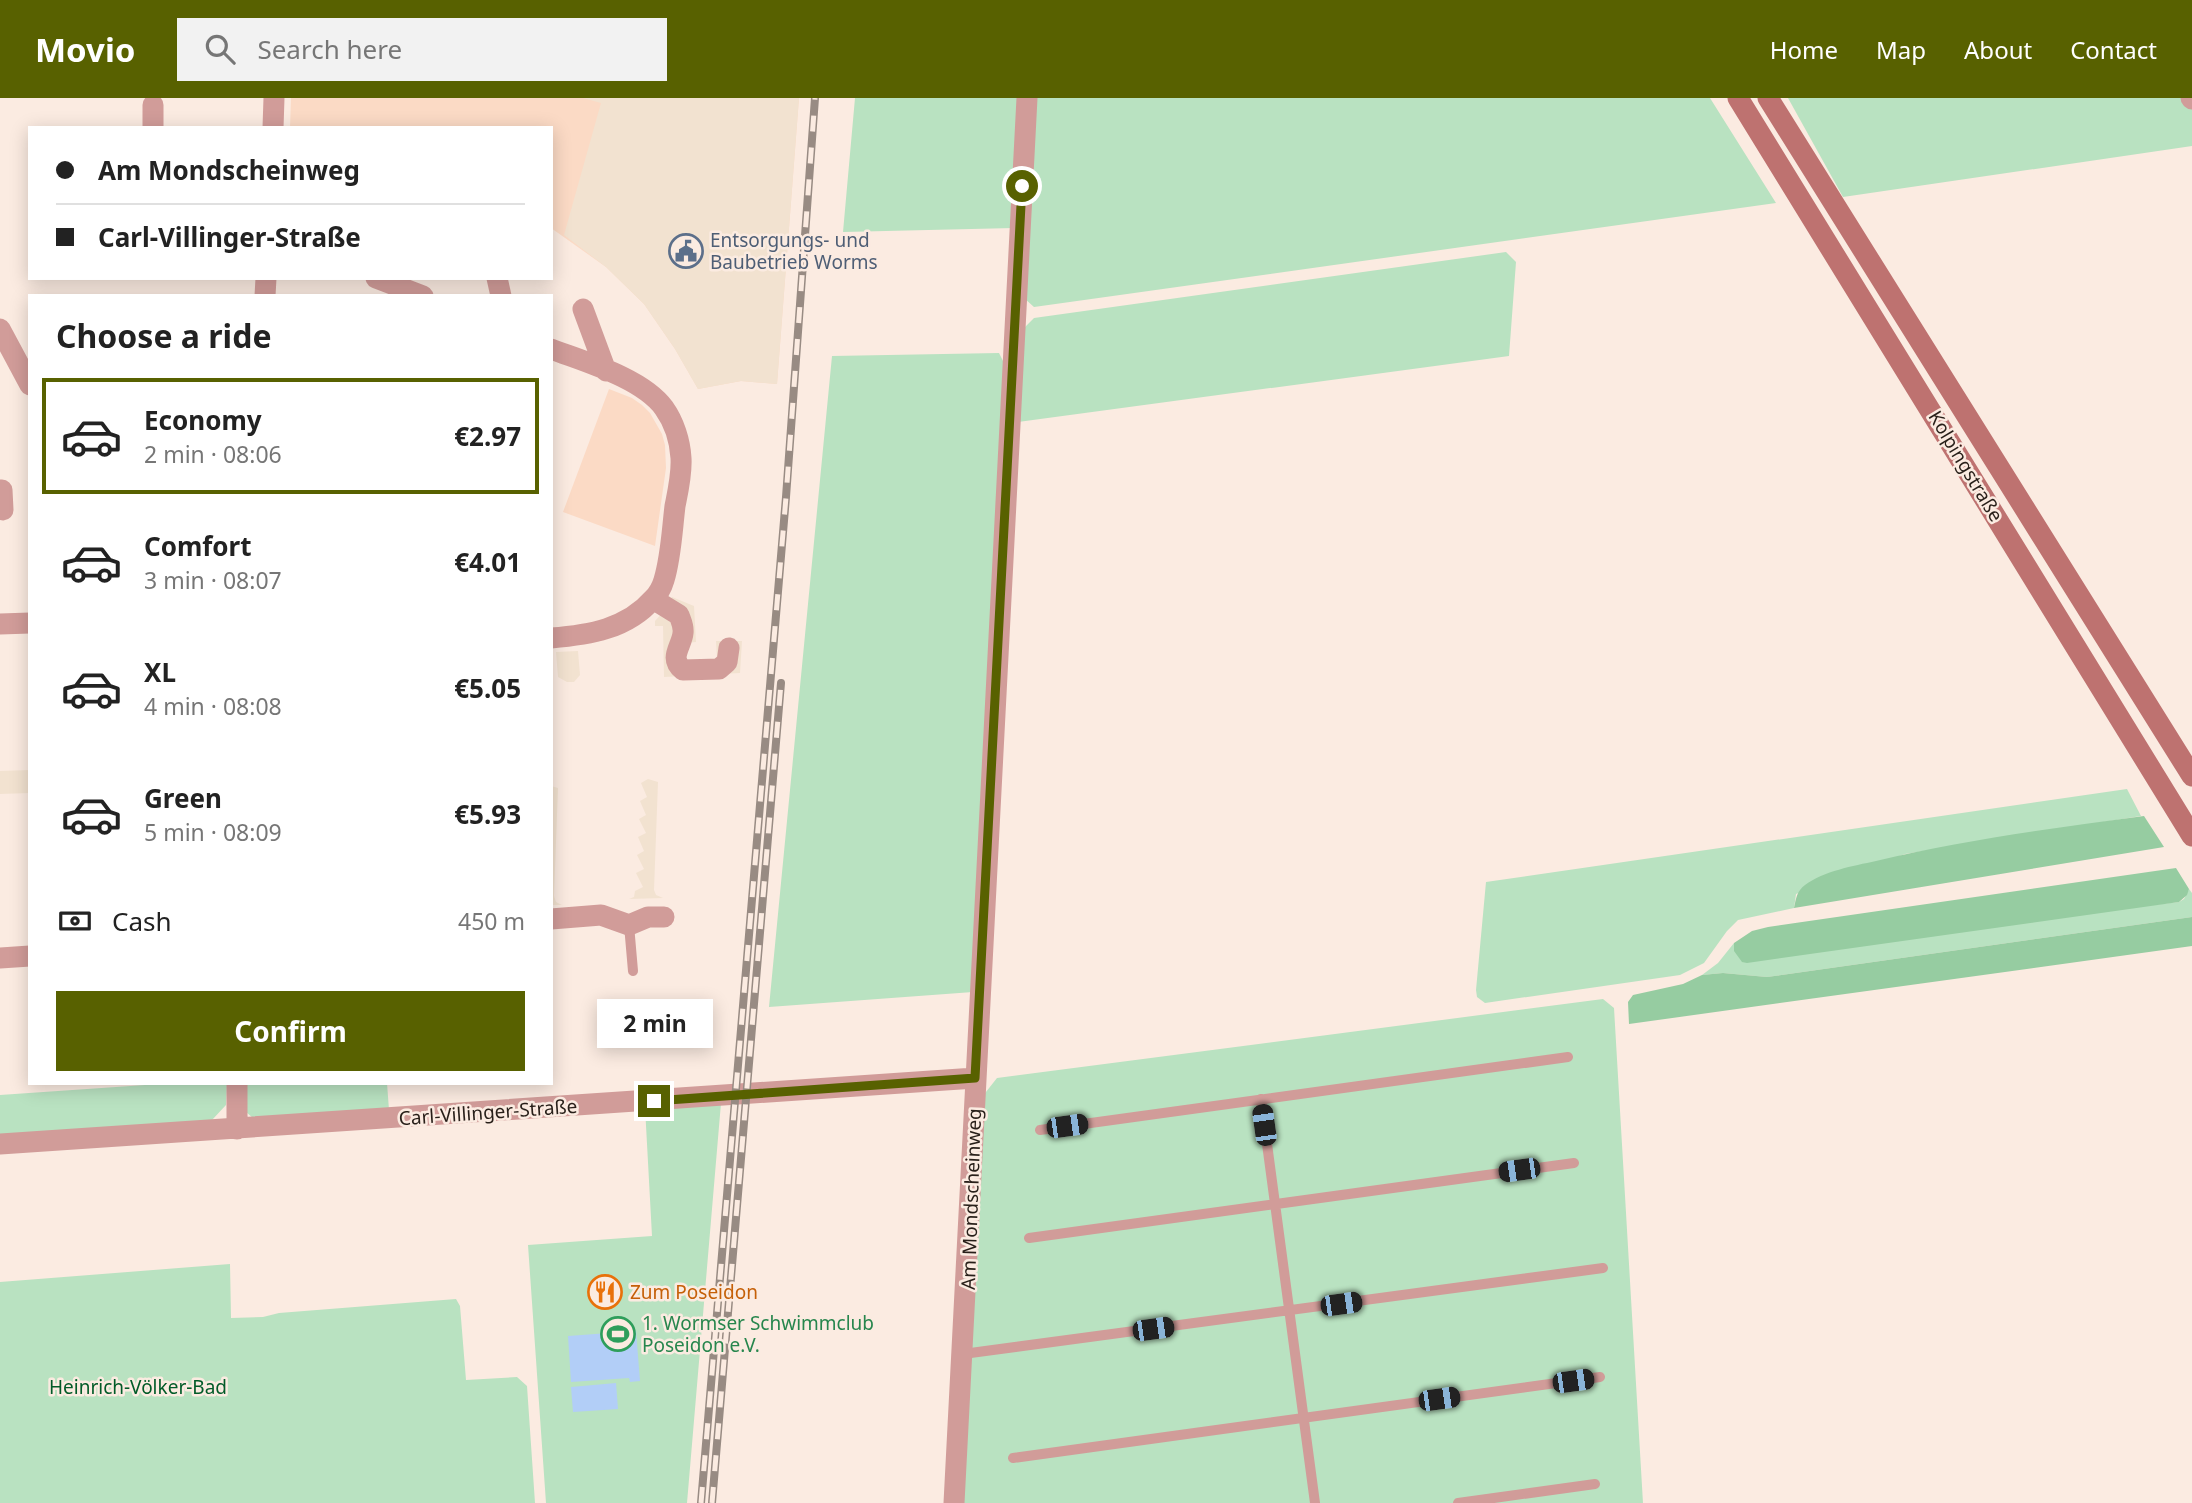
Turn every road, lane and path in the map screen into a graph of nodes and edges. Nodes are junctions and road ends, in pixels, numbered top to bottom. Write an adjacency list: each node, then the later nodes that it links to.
1 (274, 98): 7 (street)
2 (1027, 98): 29 (street, Am Mondscheinweg)
3 (1738, 98): 21 (main road, Kolpingstraße)
4 (1768, 98): 20 (main road, Kolpingstraße)
5 (153, 105): 6 (street)
6 (153, 126)
7 (273, 126)
8 (380, 285): 9 (street)
9 (415, 294)
10 (583, 309): 13 (street)
11 (0, 329): 14 (street)
12 (553, 350): 13 (street)
13 (606, 371): 15 (street)
14 (28, 381)
15 (653, 599): 18 (street); 19 (street)
16 (28, 623): 17 (street)
17 (0, 624)
18 (553, 638)
19 (729, 648)
20 (2192, 776)
21 (2192, 836)
22 (664, 917): 24 (street)
23 (553, 919): 24 (street)
24 (629, 925): 27 (lane)
25 (28, 956): 26 (street)
26 (0, 958)
27 (633, 971)
28 (1568, 1057): 31 (lane)
29 (975, 1078): 32 (street, Carl-Villinger-Straße); 40 (street, Am Mondscheinweg)
30 (237, 1085): 32 (street)
31 (1261, 1099): 33 (lane); 36 (lane)
32 (237, 1129): 34 (street, Carl-Villinger-Straße)
33 (1040, 1130)
34 (0, 1144)
35 (1574, 1163): 36 (lane)
36 (1275, 1203): 37 (lane); 39 (lane)
37 (1029, 1238)
38 (1604, 1268): 39 (lane)
39 (1289, 1311): 40 (lane); 42 (lane)
40 (963, 1354): 45 (street, Am Mondscheinweg)
41 (1600, 1377): 42 (lane)
42 (1304, 1417): 43 (lane); 46 (lane)
43 (1013, 1458)
44 (1595, 1484): 47 (lane)
45 (954, 1503)
46 (1315, 1503)
47 (1458, 1503)

